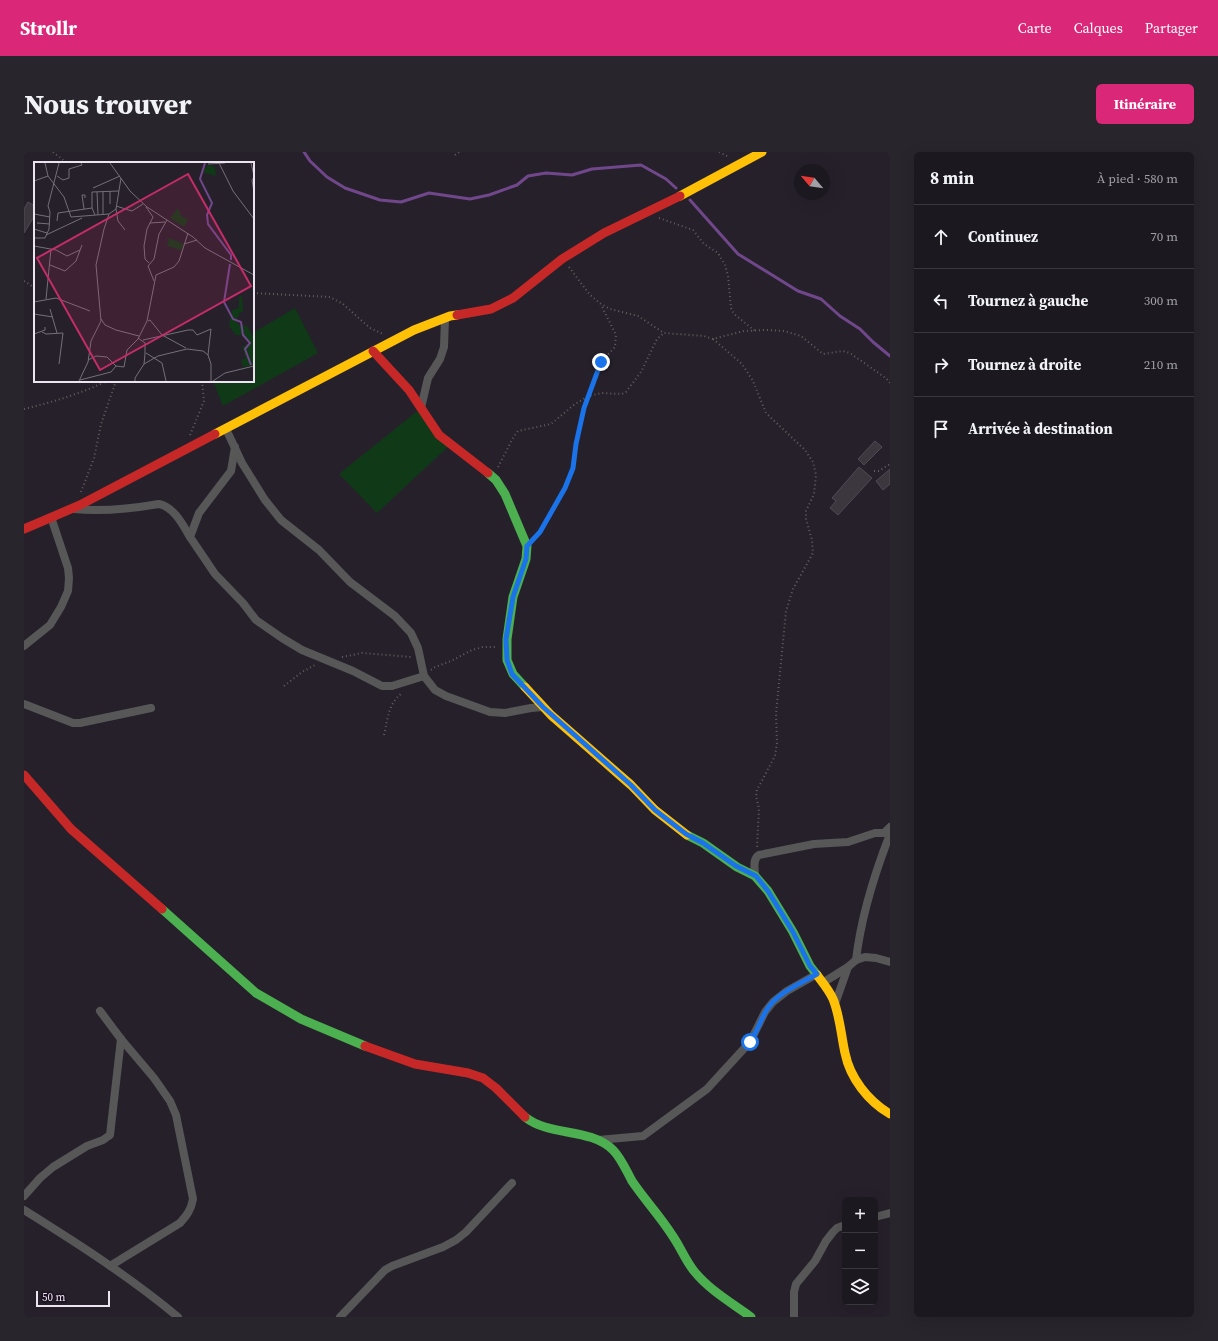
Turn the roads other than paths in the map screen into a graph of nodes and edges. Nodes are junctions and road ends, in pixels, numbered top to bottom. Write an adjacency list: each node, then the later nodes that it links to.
1 (762, 152): 2 (street)
2 (445, 318): 3 (street); 4 (street)
3 (373, 351): 4 (street); 5 (street)
4 (421, 408): 14 (street)
5 (226, 429): 6 (street); 7 (street)
6 (235, 447): 10 (street); 12 (street)
7 (72, 509): 8 (street); 10 (street)
8 (51, 517): 9 (street); 11 (street)
9 (24, 529)
10 (190, 537): 12 (street)
11 (24, 646)
12 (424, 676): 14 (street)
13 (24, 704): 15 (street)
14 (543, 707): 19 (street)
15 (151, 708)
16 (24, 775): 29 (street)
17 (890, 827): 19 (street)
18 (890, 834): 20 (street)
19 (756, 876): 23 (street)
20 (856, 960): 21 (street); 22 (street)
21 (890, 962)
22 (848, 967): 24 (street); 25 (street)
23 (817, 974): 24 (street); 29 (street)
24 (824, 982): 25 (street)
25 (835, 1005): 28 (street)
26 (100, 1011): 27 (street)
27 (121, 1039): 31 (street); 36 (street)
28 (890, 1114)
29 (598, 1140): 39 (street)
30 (512, 1182): 38 (street)
31 (24, 1196)
32 (24, 1210): 36 (street)
33 (890, 1214): 34 (street)
34 (878, 1216)
35 (842, 1226): 40 (street)
36 (110, 1266): 37 (street)
37 (178, 1317)
38 (340, 1317)
39 (751, 1317)
40 (794, 1317)

